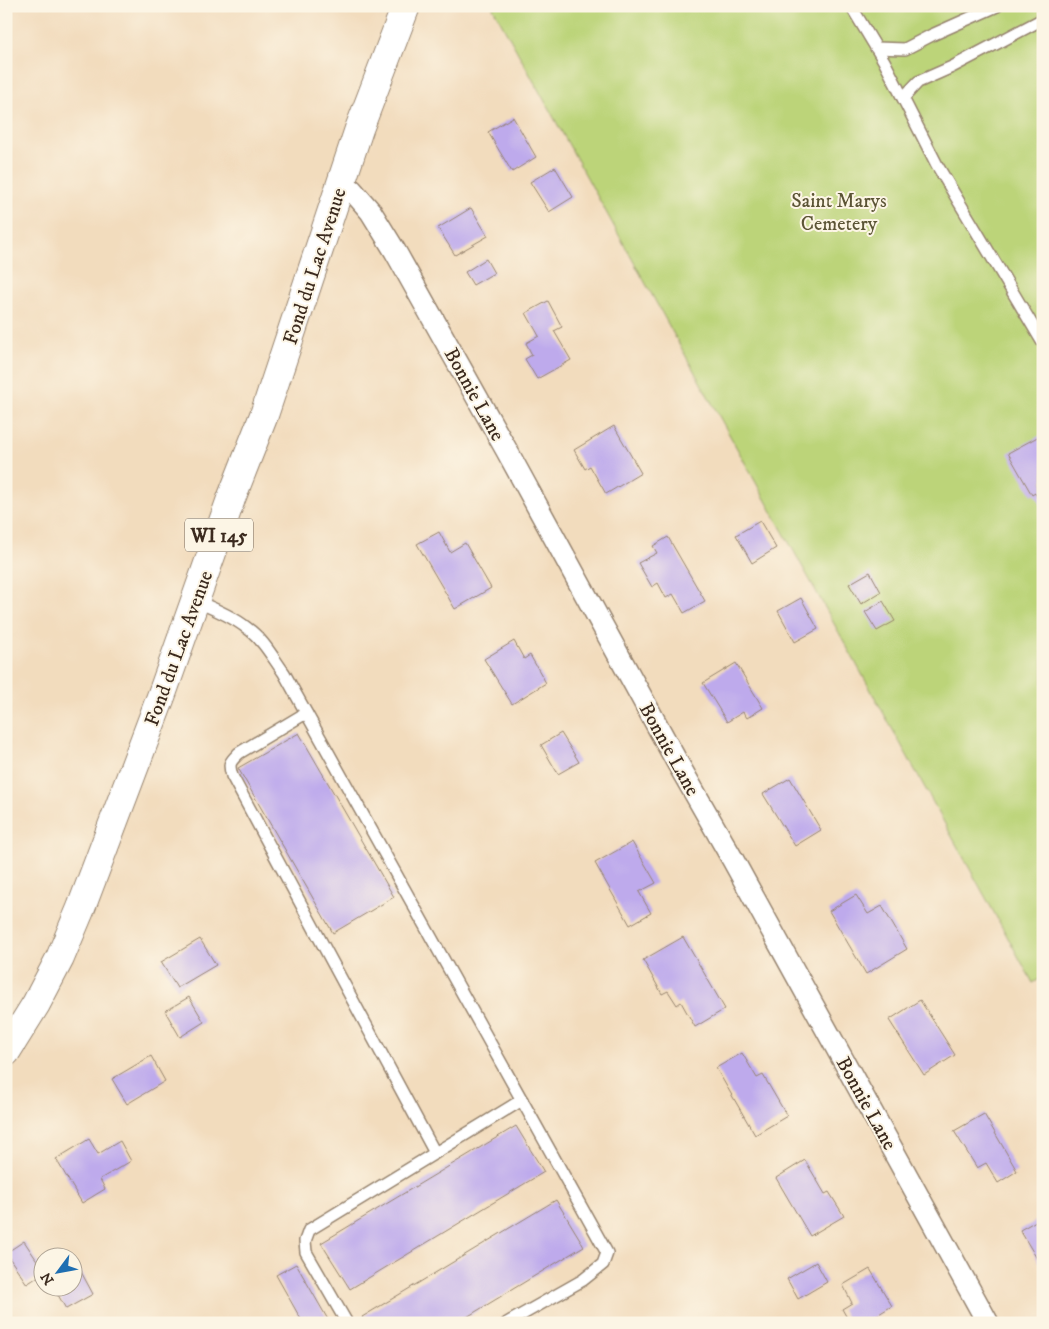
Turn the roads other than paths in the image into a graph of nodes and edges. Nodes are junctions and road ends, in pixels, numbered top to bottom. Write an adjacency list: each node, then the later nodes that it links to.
1 (406, 6): 7 (main road, Fond du Lac Avenue / WI 145)
2 (851, 6): 5 (lane)
3 (997, 6): 5 (lane)
4 (1043, 20): 6 (lane)
5 (876, 48): 6 (lane)
6 (903, 98): 8 (lane)
7 (342, 183): 9 (main road, Fond du Lac Avenue / WI 145); 16 (street, Bonnie Lane)
8 (1042, 340)
9 (196, 600): 10 (lane); 11 (main road, Fond du Lac Avenue / WI 145)
10 (306, 713): 12 (lane); 13 (lane)
11 (6, 1052)
12 (522, 1100): 13 (lane); 15 (lane)
13 (435, 1153): 14 (lane)
14 (347, 1323)
15 (507, 1323)
16 (988, 1323)

